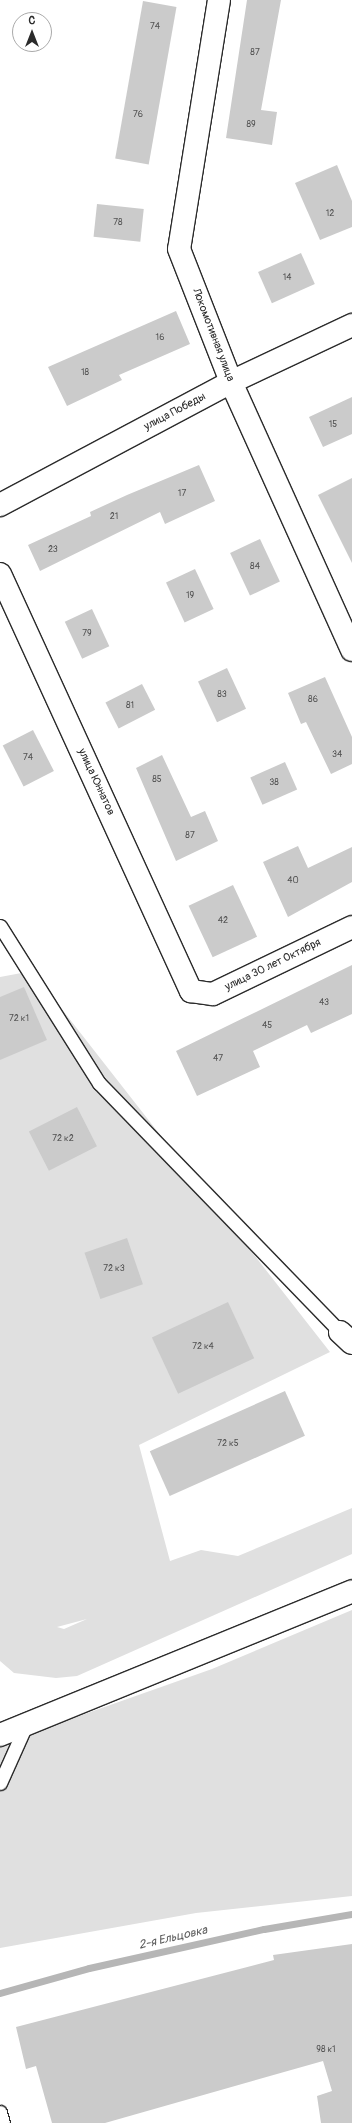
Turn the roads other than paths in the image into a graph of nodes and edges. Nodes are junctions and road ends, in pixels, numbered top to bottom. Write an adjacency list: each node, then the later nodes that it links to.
1 (219, 0): 3 (street, Локомотивная улица)
2 (352, 325): 3 (street, улица Победы)
3 (230, 382): 4 (street, улица Победы); 6 (street, Локомотивная улица)
4 (0, 505)
5 (0, 574): 9 (street, улица Юннатов)
6 (352, 650)
7 (0, 926): 10 (lane)
8 (352, 927): 9 (street, улица 30 лет Октября)
9 (192, 991)
10 (346, 1337)
11 (352, 1591): 12 (street)
12 (25, 1727): 13 (street); 14 (lane)
13 (0, 1735)
14 (0, 1783)
15 (0, 2112): 16 (lane)
16 (3, 2123)

